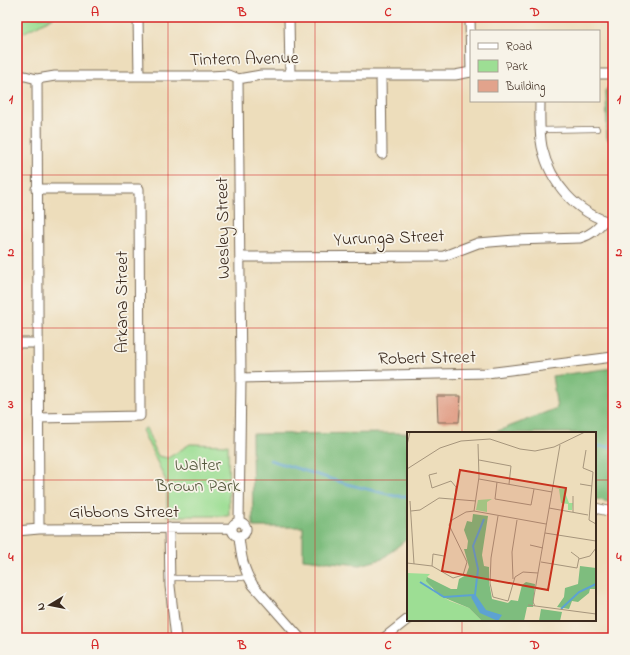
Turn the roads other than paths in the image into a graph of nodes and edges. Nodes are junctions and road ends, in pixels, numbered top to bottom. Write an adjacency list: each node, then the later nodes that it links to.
1 (138, 17): 11 (street)
2 (289, 17): 8 (street)
3 (470, 17): 4 (street)
4 (470, 30)
5 (470, 72): 9 (street, Tintern Avenue)
6 (600, 74): 7 (street)
7 (613, 74)
8 (290, 75): 9 (street, Tintern Avenue); 13 (street, Tintern Avenue)
9 (381, 75): 17 (street)
10 (17, 76): 12 (street, Tintern Avenue)
11 (139, 76): 12 (street, Tintern Avenue); 13 (street, Tintern Avenue)
12 (37, 79): 18 (street)
13 (238, 79): 20 (street, Wesley Street)
14 (540, 102): 16 (street)
15 (597, 129): 16 (lane)
16 (540, 130): 19 (street)
17 (382, 154)
18 (36, 189): 22 (street); 25 (street, Arkana Street)
19 (609, 222): 20 (street, Yurunga Street)
20 (240, 257): 24 (street, Wesley Street)
21 (17, 343): 22 (street)
22 (37, 343): 25 (street)
23 (613, 357): 24 (street, Robert Street)
24 (241, 378): 28 (street, Wesley Street)
25 (38, 418): 31 (street)
26 (596, 508): 27 (street)
27 (613, 512)
28 (240, 522): 30 (street); 33 (street)
29 (169, 528): 30 (street, Gibbons Street); 31 (street, Gibbons Street); 35 (street)
30 (232, 528): 33 (street)
31 (39, 529): 32 (street, Gibbons Street)
32 (17, 532)
33 (239, 537): 34 (street)
34 (248, 577): 35 (lane); 38 (street)
35 (169, 578): 37 (street)
36 (407, 620): 39 (street)
37 (176, 638)
38 (300, 638)
39 (384, 638)

